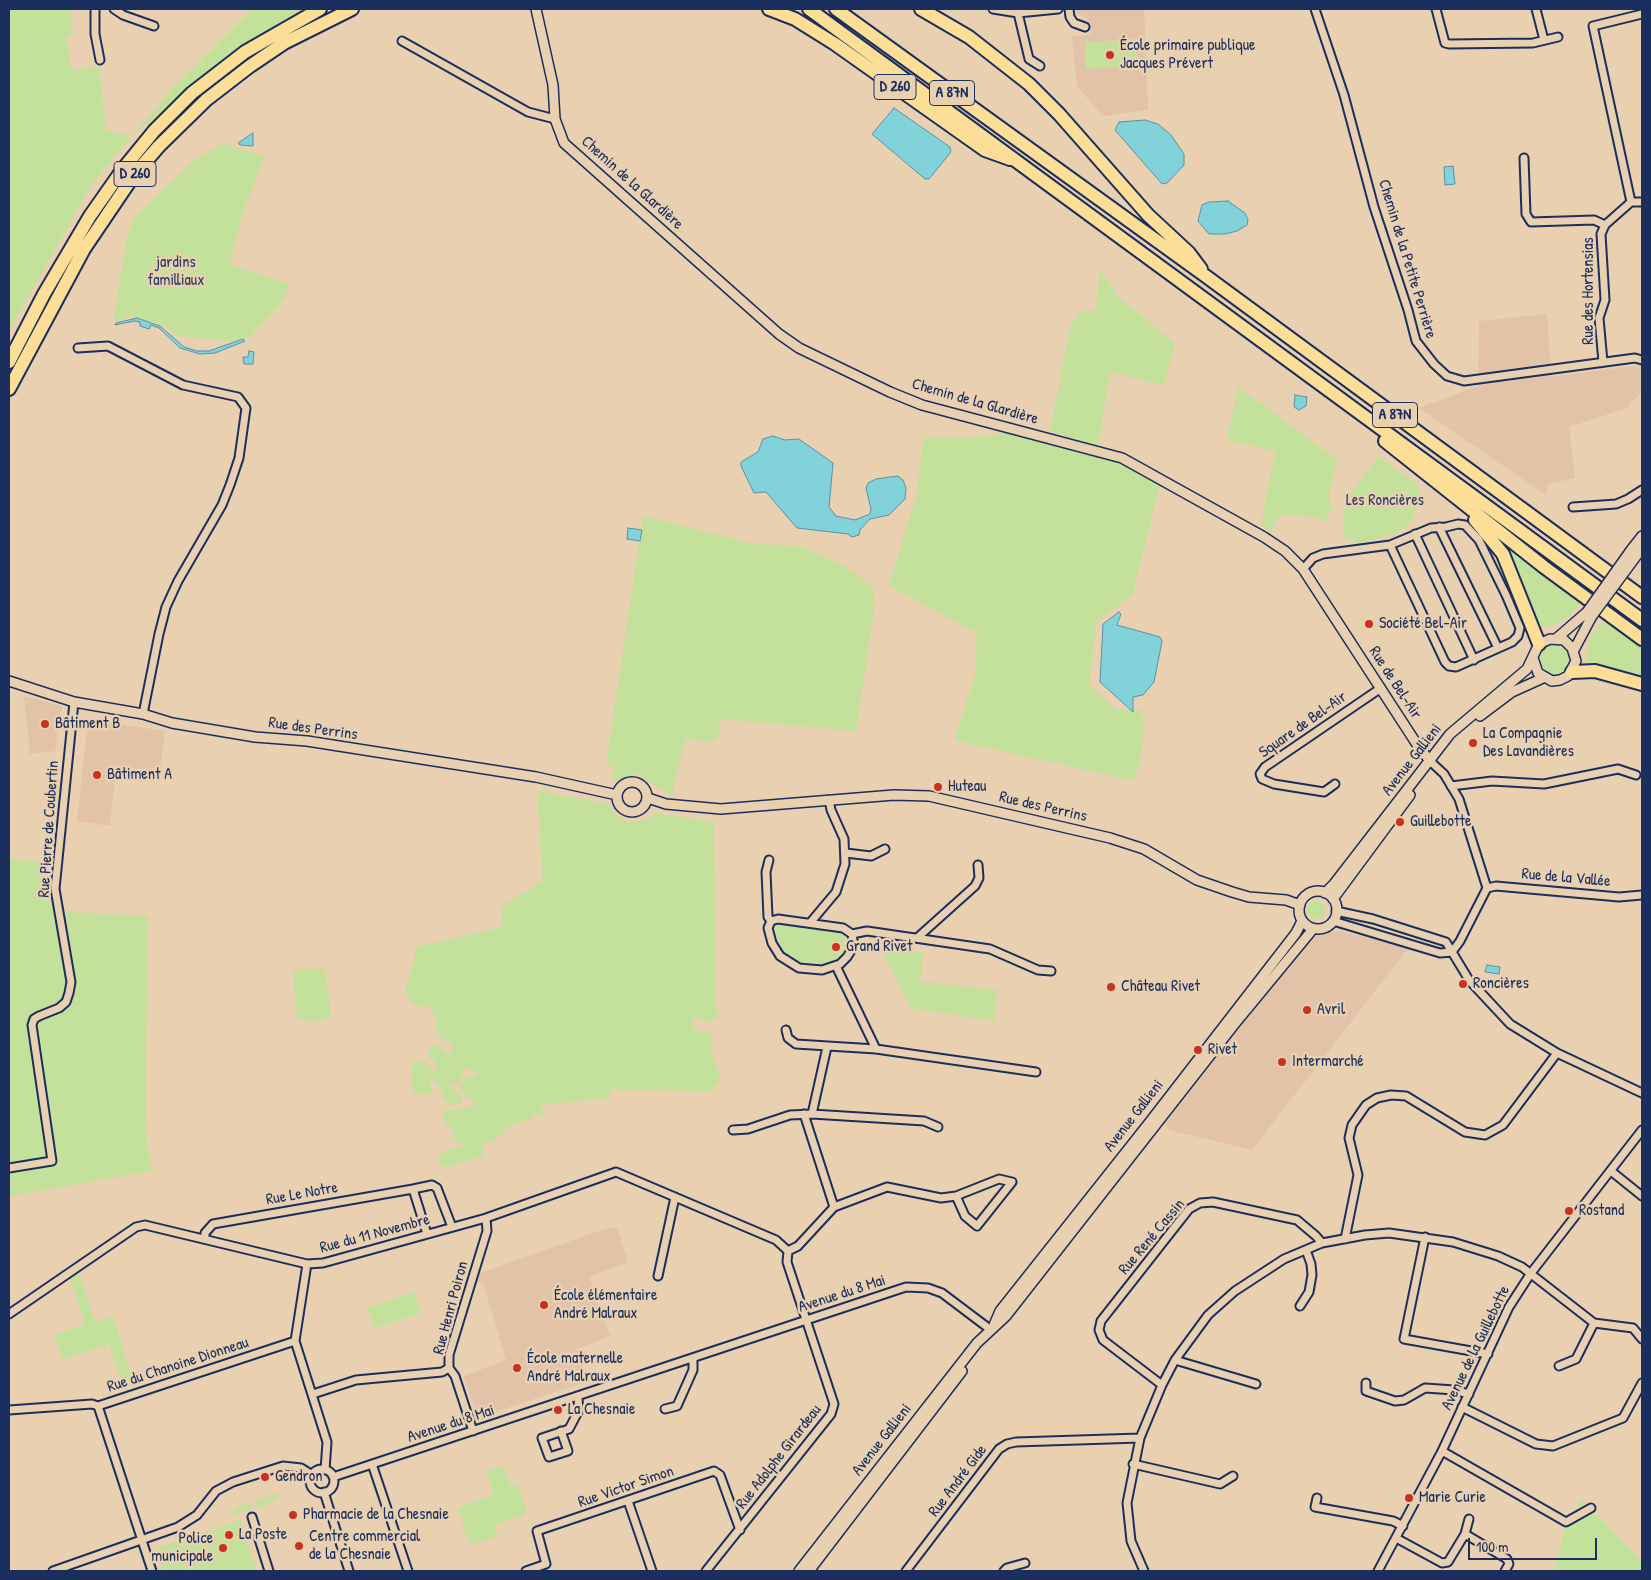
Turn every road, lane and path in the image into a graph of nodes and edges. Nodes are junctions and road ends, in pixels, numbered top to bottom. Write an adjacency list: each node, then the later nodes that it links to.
1 (95, 9): 23 (street)
2 (114, 9): 18 (street)
3 (320, 9): 34 (highway, D 260)
4 (352, 9): 36 (highway, D 260)
5 (536, 9): 25 (main road, Chemin de la Glardière)
6 (769, 9): 27 (highway, D 260)
7 (810, 9): 27 (highway, A 87N)
8 (836, 9): 31 (highway, A 87N)
9 (920, 9): 31 (highway)
10 (993, 9): 16 (street)
11 (1058, 9): 16 (street)
12 (1070, 9): 19 (street)
13 (1315, 9): 35 (street, Chemin de la Petite Perrière)
14 (1436, 9): 21 (street)
15 (1536, 9): 21 (street)
16 (1018, 11): 24 (street)
17 (1642, 14): 28 (street)
18 (154, 26)
19 (1085, 27)
20 (1558, 37): 21 (street)
21 (1544, 40)
22 (402, 41): 25 (street)
23 (100, 60)
24 (1040, 66)
25 (555, 120): 47 (main road, Chemin de la Glardière)
26 (1524, 158): 30 (street)
27 (1022, 163): 37 (highway, A 87N)
28 (1632, 202): 29 (street); 30 (street, Rue des Hortensias)
29 (1642, 202)
30 (1605, 225): 35 (street, Rue des Hortensias)
31 (1207, 277): 46 (highway, A 87N)
32 (78, 348): 65 (street)
33 (1642, 360): 35 (street, Chemin de la Petite Perrière)
34 (9, 362)
35 (1603, 362)
36 (9, 389)
37 (1353, 407): 38 (highway); 51 (highway, A 87N)
38 (1436, 482): 53 (highway); 54 (highway)
39 (1642, 490): 40 (street)
40 (1572, 507)
41 (1439, 527): 42 (street); 55 (street); 55 (street)
42 (1415, 534): 44 (street); 58 (street)
43 (1642, 536): 45 (main road)
44 (1390, 545): 47 (street); 58 (street)
45 (1637, 551): 50 (main road, bridge)
46 (1584, 554): 48 (highway); 49 (highway, A 87N)
47 (1303, 569): 63 (main road, Rue de Bel-Air)
48 (1642, 586)
49 (1642, 597)
50 (1590, 614): 52 (main road); 56 (main road)
51 (1642, 620)
52 (1557, 638): 54 (main road); 56 (main road)
53 (1642, 640)
54 (1539, 644): 57 (main road, Avenue Gallieni)
55 (1498, 648): 58 (street)
56 (1574, 650): 59 (main road)
57 (1533, 658): 60 (main road); 66 (main road, Avenue Gallieni)
58 (1474, 660)
59 (1572, 672): 60 (main road, Avenue Gallieni); 62 (highway)
60 (1544, 678): 66 (main road, Avenue Gallieni)
61 (9, 681): 64 (main road, Rue des Perrins)
62 (1642, 684)
63 (1381, 688): 66 (main road, Rue de Bel-Air); 68 (street, Square de Bel-Air)
64 (74, 702): 65 (main road, Rue des Perrins); 104 (street, Rue Pierre de Coubertin)
65 (143, 714): 70 (main road, Rue des Perrins)
66 (1431, 762): 69 (street); 78 (main road, Avenue Gallieni); 80 (main road, Avenue Gallieni)
67 (1636, 775): 69 (street)
68 (1335, 784)
69 (1451, 786): 77 (street)
70 (616, 795): 71 (main road); 71 (main road)
71 (648, 798): 72 (main road, Rue des Perrins)
72 (829, 800): 74 (street); 81 (main road, Rue des Perrins)
73 (885, 849): 74 (street)
74 (846, 853): 86 (street)
75 (769, 860): 85 (street)
76 (978, 865): 89 (street)
77 (1487, 888): 79 (street, Rue de la Vallée); 90 (street)
78 (1325, 893): 80 (main road); 81 (main road)
79 (1642, 895)
80 (1333, 899): 82 (main road)
81 (1300, 905): 83 (main road)
82 (1336, 911): 84 (main road); 90 (street)
83 (1302, 921): 87 (main road); 127 (main road, Avenue Gallieni)
84 (1333, 921): 87 (main road); 90 (street)
85 (770, 922): 86 (street); 91 (street)
86 (810, 923): 88 (street)
87 (1313, 929): 127 (main road, Avenue Gallieni)
88 (852, 934): 89 (street); 91 (street)
89 (917, 938): 92 (street)
90 (1452, 952): 96 (street)
91 (836, 966): 95 (street)
92 (1051, 971)
93 (786, 1030): 94 (street)
94 (827, 1047): 95 (street); 100 (street)
95 (876, 1049): 97 (street)
96 (1557, 1052): 98 (street); 116 (street)
97 (1036, 1072)
98 (1642, 1093)
99 (804, 1114): 100 (street); 102 (street); 110 (street)
100 (812, 1114): 101 (street)
101 (938, 1128)
102 (733, 1130)
103 (1642, 1130): 105 (street, Avenue de la Guillebotte)
104 (9, 1168)
105 (1611, 1171): 108 (street); 121 (street, Avenue de la Guillebotte)
106 (413, 1189): 112 (street, Rue Le Notre); 113 (street); 115 (street, Rue Le Notre)
107 (956, 1196): 107 (street); 110 (street)
108 (1642, 1196)
109 (675, 1197): 111 (street, Rue du 11 Novembre); 119 (street, Rue du 11 Novembre); 122 (street)
110 (834, 1207): 119 (street)
111 (486, 1218): 112 (street, Rue du 11 Novembre); 134 (street, Rue Henri Poiron)
112 (452, 1227): 113 (street, Rue du 11 Novembre)
113 (427, 1234): 120 (street, Rue du 11 Novembre)
114 (1425, 1237): 116 (street); 121 (street); 130 (street)
115 (205, 1239): 120 (street, Rue du 11 Novembre); 124 (street, Rue du 11 Novembre)
116 (1345, 1239): 117 (street)
117 (1322, 1243): 118 (street); 138 (street, Rue René Cassin)
118 (1306, 1250): 123 (street); 132 (street)
119 (788, 1251): 125 (street)
120 (307, 1264): 129 (street)
121 (1531, 1273): 126 (street); 130 (street, Avenue de la Guillebotte)
122 (658, 1276)
123 (1300, 1306)
124 (9, 1314)
125 (806, 1320): 127 (street, Avenue du 8 Mai); 131 (street, Avenue du 8 Mai); 163 (street, Rue Adolphe Girardeau)
126 (1594, 1323): 128 (street); 133 (street)
127 (991, 1330): 176 (main road, Avenue Gallieni); 177 (main road, Avenue Gallieni)
128 (1642, 1339)
129 (295, 1341): 139 (street); 142 (street, Rue du Chanoine Dionneau)
130 (1488, 1354): 140 (street, Avenue de la Guillebotte)
131 (693, 1359): 141 (street, Avenue du 8 Mai); 144 (street)
132 (1175, 1360): 136 (street); 138 (street)
133 (1559, 1366)
134 (449, 1368): 139 (street); 146 (street, Rue Henri Poiron)
135 (1642, 1383): 143 (street)
136 (1256, 1384)
137 (1366, 1384): 140 (street)
138 (1162, 1385): 148 (street)
139 (313, 1394): 152 (street)
140 (1469, 1394): 143 (street, Avenue de la Guillebotte)
141 (578, 1398): 146 (street, Avenue du 8 Mai); 147 (street)
142 (98, 1406): 145 (street, Rue du Chanoine Dionneau); 166 (street)
143 (1462, 1407): 149 (street, Avenue de la Guillebotte)
144 (665, 1409)
145 (9, 1410)
146 (474, 1431): 150 (street, Avenue du 8 Mai)
147 (561, 1432)
148 (1140, 1438): 151 (street); 178 (street, Rue André Gide)
149 (1442, 1451): 159 (street); 162 (street, Avenue de la Guillebotte)
150 (372, 1464): 155 (street, Avenue du 8 Mai); 172 (street)
151 (1133, 1464): 154 (street); 180 (street)
152 (325, 1470): 153 (street); 155 (street)
153 (312, 1475): 156 (street); 166 (street)
154 (1233, 1476)
155 (333, 1477): 156 (street)
156 (324, 1492): 171 (street)
157 (1317, 1498): 162 (street)
158 (628, 1501): 163 (street, Rue Victor Simon); 173 (street, Rue Victor Simon); 174 (street)
159 (1591, 1508)
160 (252, 1517): 170 (street)
161 (1469, 1519): 164 (street)
162 (1403, 1526): 165 (street, Avenue de la Guillebotte)
163 (740, 1530): 175 (street, Rue Adolphe Girardeau)
164 (1465, 1534): 165 (street); 182 (street)
165 (1396, 1538): 181 (street, Avenue de la Guillebotte)
166 (142, 1540): 168 (street); 169 (street)
167 (1025, 1563): 179 (street)
168 (54, 1571)
169 (152, 1571)
170 (269, 1571)
171 (349, 1571)
172 (408, 1571)
173 (526, 1571)
174 (652, 1571)
175 (706, 1571)
176 (799, 1571)
177 (809, 1571)
178 (906, 1571)
179 (1004, 1571)
180 (1144, 1571)
181 (1378, 1571)
182 (1506, 1571)

